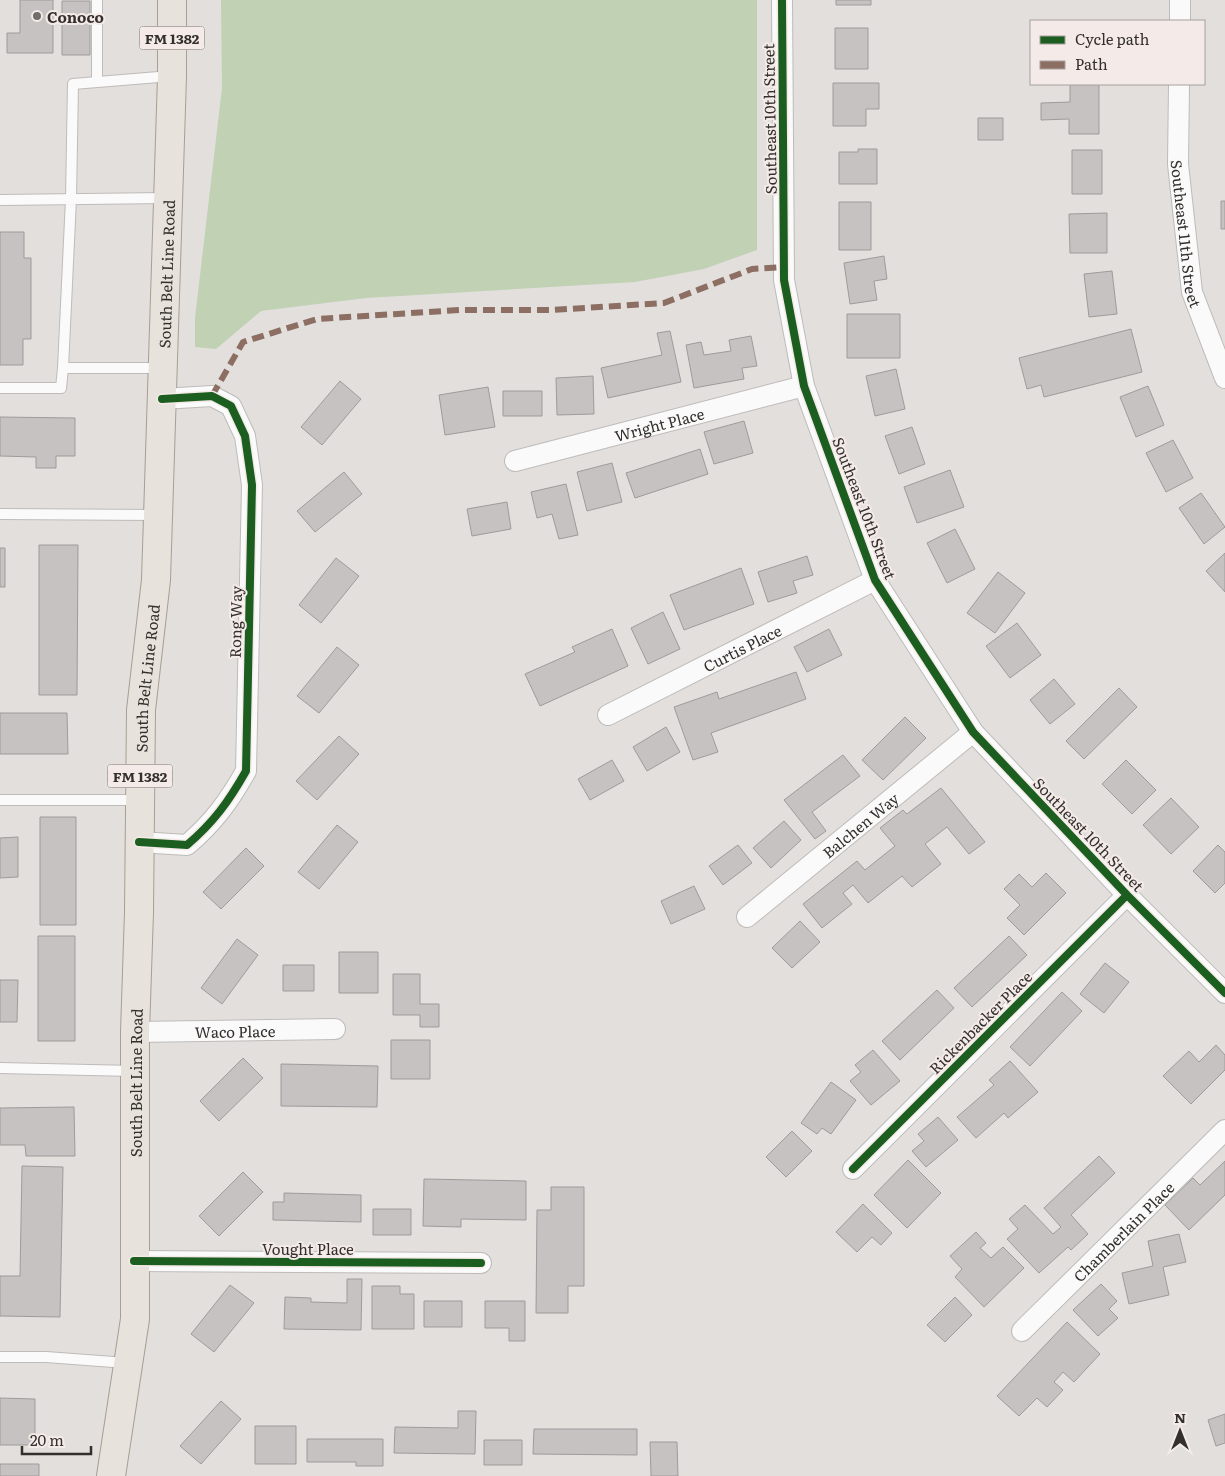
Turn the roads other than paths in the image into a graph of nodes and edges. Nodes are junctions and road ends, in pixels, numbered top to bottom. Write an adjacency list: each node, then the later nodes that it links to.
1 (97, 0): 7 (lane)
2 (172, 0): 6 (main road, South Belt Line Road / FM 1382)
3 (782, 0): 15 (street, Southeast 10th Street)
4 (1180, 0): 5 (street)
5 (1180, 20)
6 (172, 76): 7 (lane); 9 (main road, South Belt Line Road / FM 1382)
7 (97, 82): 10 (lane)
8 (1179, 85): 14 (street, Southeast 11th Street)
9 (168, 198): 10 (lane); 13 (main road, South Belt Line Road / FM 1382)
10 (71, 199): 11 (lane); 12 (lane)
11 (0, 200)
12 (63, 368): 13 (lane); 16 (lane)
13 (164, 368): 17 (main road, South Belt Line Road / FM 1382)
14 (1225, 378)
15 (804, 386): 18 (street, Wright Place); 21 (street, Southeast 10th Street)
16 (0, 388)
17 (162, 399): 20 (main road, South Belt Line Road / FM 1382); 26 (street, Rong Way)
18 (515, 461)
19 (0, 514): 20 (lane)
20 (158, 515): 25 (main road, South Belt Line Road / FM 1382)
21 (875, 580): 22 (street, Curtis Place); 23 (street, Southeast 10th Street)
22 (608, 715)
23 (973, 732): 27 (street, Southeast 10th Street); 28 (street, Balchen Way)
24 (0, 800): 25 (lane)
25 (140, 800): 26 (main road, South Belt Line Road / FM 1382)
26 (139, 842): 31 (main road, South Belt Line Road / FM 1382)
27 (1127, 895): 29 (street, Southeast 10th Street); 35 (street, Rickenbacker Place)
28 (747, 917)
29 (1225, 993)
30 (335, 1028): 31 (street, Waco Place)
31 (135, 1032): 33 (main road, South Belt Line Road / FM 1382)
32 (0, 1068): 33 (lane)
33 (135, 1071): 36 (main road, South Belt Line Road / FM 1382)
34 (1225, 1130): 38 (street, Chamberlain Place)
35 (853, 1169)
36 (134, 1261): 37 (street, Vought Place); 40 (main road, South Belt Line Road / FM 1382)
37 (481, 1263)
38 (1022, 1331)
39 (0, 1357): 40 (lane)
40 (128, 1363): 41 (main road, South Belt Line Road / FM 1382)
41 (111, 1476)

